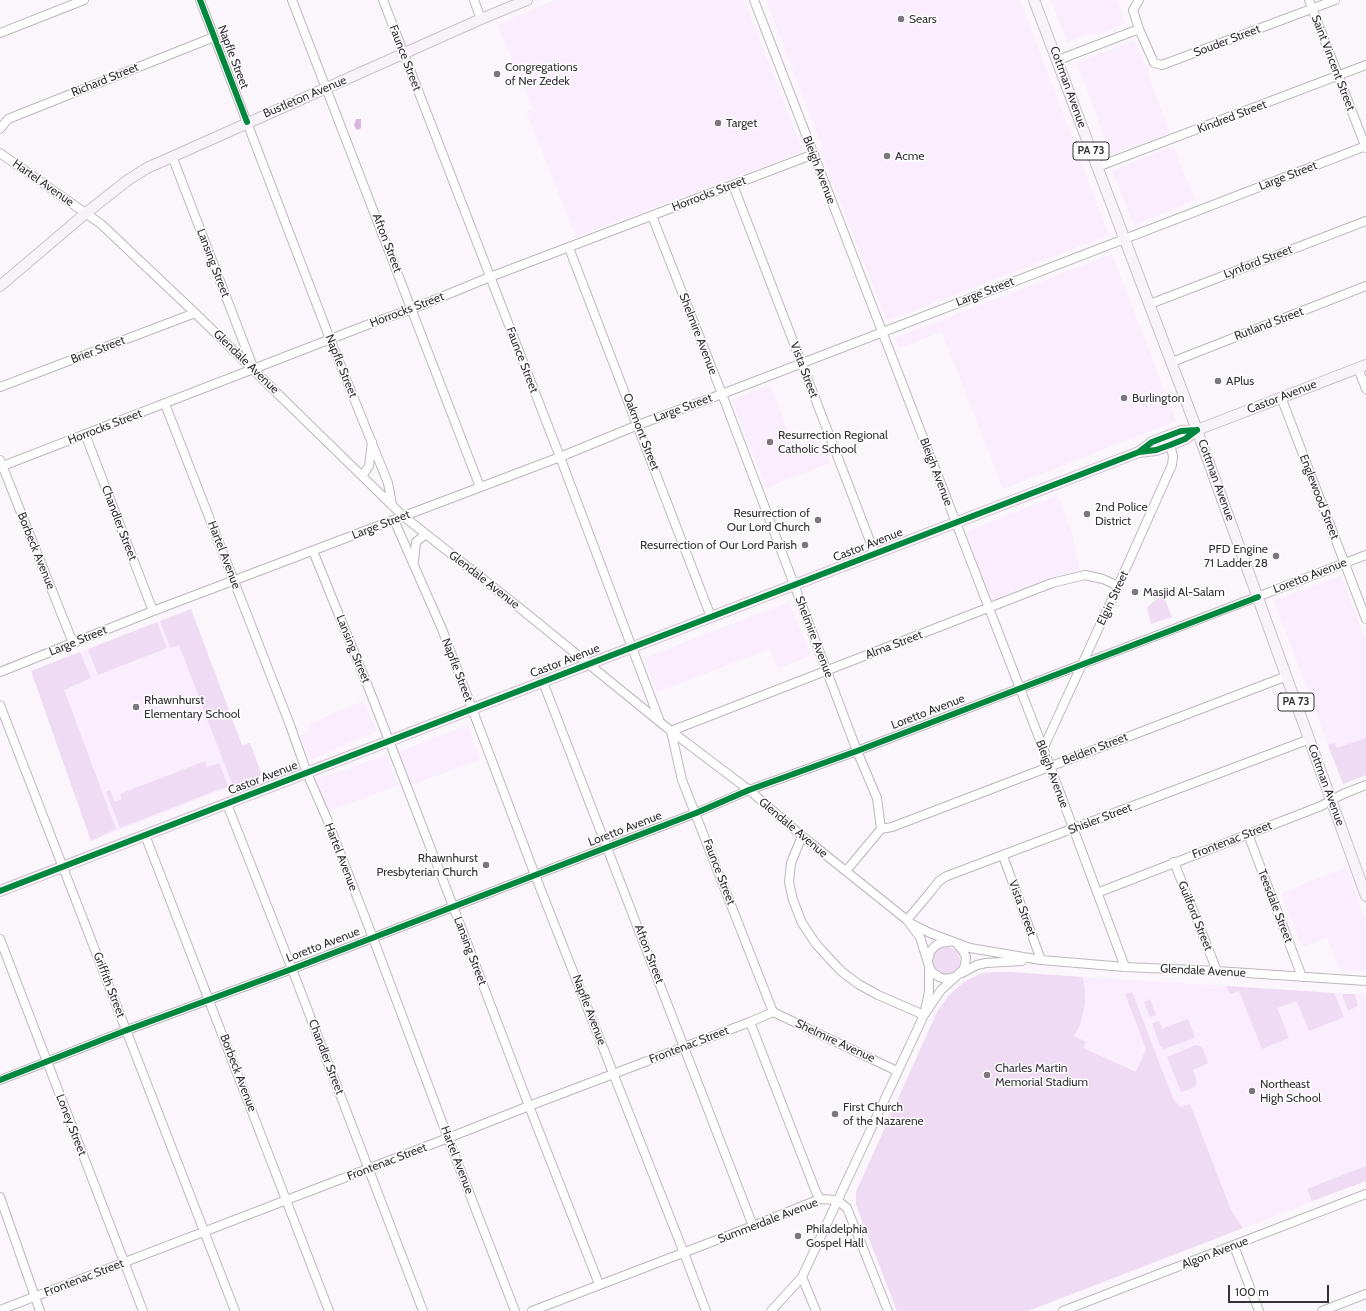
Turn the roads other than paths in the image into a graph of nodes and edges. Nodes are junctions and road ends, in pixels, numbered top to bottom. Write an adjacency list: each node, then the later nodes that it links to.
1 (84, 0): 15 (street)
2 (200, 0): 16 (street, Napfle Street)
3 (292, 0): 21 (street, Afton Street)
4 (383, 0): 17 (street, Faunce Street)
5 (474, 0): 13 (street)
6 (527, 0): 13 (main road, Bustleton Avenue)
7 (754, 0): 26 (street, Bleigh Avenue)
8 (1034, 0): 18 (main road, Cottman Avenue / PA 73)
9 (1138, 0): 14 (street)
10 (1309, 0): 12 (street, Saint Vincent Street)
11 (1335, 0): 12 (street, Souder Street)
12 (1312, 9): 14 (street, Souder Street); 20 (street, Saint Vincent Street)
13 (481, 19): 17 (main road, Bustleton Avenue)
14 (1139, 29): 18 (street)
15 (0, 32)
16 (214, 37): 22 (street, Napfle Street); 23 (street, Richard Street)
17 (404, 54): 21 (main road, Bustleton Avenue); 35 (street, Faunce Street)
18 (1058, 60): 28 (main road, Cottman Avenue / PA 73)
19 (1366, 65): 20 (street, Kindred Street)
20 (1338, 76): 24 (street, Saint Vincent Street); 28 (street, Kindred Street)
21 (327, 88): 22 (main road, Bustleton Avenue); 39 (street, Afton Street)
22 (247, 122): 27 (main road, Bustleton Avenue); 42 (street, Napfle Street)
23 (0, 129)
24 (1366, 147): 33 (street, Large Street)
25 (0, 153): 30 (street, Hartel Avenue)
26 (814, 154): 29 (street, Horrocks Street); 41 (street, Bleigh Avenue)
27 (172, 156): 30 (main road, Bustleton Avenue); 46 (street, Lansing Street)
28 (1097, 167): 33 (main road, Cottman Avenue / PA 73)
29 (733, 185): 31 (street, Horrocks Street); 44 (street, Vista Street)
30 (86, 213): 36 (main road, Bustleton Avenue); 40 (street, Glendale Avenue)
31 (652, 216): 34 (street, Horrocks Street); 49 (street, Shelmire Avenue)
32 (1366, 221): 38 (street, Lynford Street)
33 (1125, 239): 38 (main road, Cottman Avenue / PA 73); 41 (street, Large Street)
34 (569, 248): 35 (street, Horrocks Street); 52 (street, Oakmont Street)
35 (490, 277): 39 (street, Horrocks Street); 58 (street, Faunce Street)
36 (0, 286)
37 (1366, 286): 43 (street, Rutland Street)
38 (1150, 304): 43 (main road, Cottman Avenue / PA 73)
39 (412, 309): 42 (street, Horrocks Street); 61 (street, Afton Street)
40 (195, 312): 46 (street, Glendale Avenue); 47 (street, Brier Street)
41 (882, 332): 44 (street, Large Street); 65 (street, Bleigh Avenue)
42 (330, 339): 46 (street, Horrocks Street); 55 (street, Napfle Street)
43 (1172, 362): 53 (main road, Cottman Avenue / PA 73)
44 (801, 363): 49 (street, Large Street); 68 (street, Vista Street)
45 (1362, 367): 48 (street); 50 (main road, Castor Avenue)
46 (254, 370): 51 (street, Horrocks Street); 60 (street, Glendale Avenue)
47 (0, 387)
48 (1366, 389)
49 (722, 394): 52 (street, Large Street); 73 (street, Shelmire Avenue)
50 (1282, 397): 53 (main road, Castor Avenue); 70 (street, Englewood Street)
51 (165, 404): 54 (street, Horrocks Street); 72 (street, Hartel Avenue)
52 (638, 425): 58 (street, Large Street); 78 (street, Oakmont Street)
53 (1197, 430): 56 (main road, Castor Avenue); 57 (main road, Castor Avenue); 75 (main road, Cottman Avenue / PA 73)
54 (85, 434): 59 (street, Horrocks Street); 77 (street, Chandler Street)
55 (372, 441): 60 (street); 62 (street, Napfle Street)
56 (1170, 445): 57 (main road, Castor Avenue); 74 (street, Elgin Street)
57 (1139, 452): 65 (main road, Castor Avenue)
58 (560, 457): 61 (street, Large Street); 81 (street, Faunce Street)
59 (1, 464): 80 (street, Borbeck Avenue)
60 (362, 476): 62 (street, Glendale Avenue)
61 (480, 487): 63 (street, Large Street)
62 (392, 505): 63 (street, Glendale Avenue)
63 (404, 516): 64 (street, Large Street); 66 (street, Glendale Avenue)
64 (394, 520): 67 (street, Large Street); 71 (street, Napfle Street)
65 (955, 523): 68 (main road, Castor Avenue); 76 (street, Bleigh Avenue)
66 (426, 534): 71 (street, Napfle Street); 82 (street, Glendale Avenue)
67 (313, 551): 72 (street, Large Street); 94 (street, Lansing Street)
68 (875, 554): 73 (main road, Castor Avenue)
69 (1366, 554): 70 (street, Loretto Avenue)
70 (1344, 563): 75 (street, Loretto Avenue); 79 (street, Englewood Street)
71 (414, 564): 90 (street, Napfle Street)
72 (234, 581): 77 (street, Large Street); 98 (street, Hartel Avenue)
73 (794, 585): 78 (main road, Castor Avenue); 84 (street, Shelmire Avenue)
74 (1118, 586): 76 (street, Alma Street); 83 (street, Elgin Street)
75 (1258, 597): 83 (street, Loretto Avenue); 86 (main road, Cottman Avenue / PA 73)
76 (988, 608): 84 (street, Alma Street); 88 (street, Bleigh Avenue)
77 (153, 611): 80 (street, Large Street)
78 (711, 617): 81 (main road, Castor Avenue)
79 (1366, 620)
80 (73, 643): 85 (street, Large Street)
81 (631, 648): 82 (main road, Castor Avenue); 91 (street, Faunce Street)
82 (589, 664): 87 (main road, Castor Avenue); 91 (street, Glendale Avenue)
83 (1081, 665): 88 (street, Loretto Avenue); 95 (street, Elgin Street)
84 (827, 671): 92 (street, Alma Street); 96 (street, Shelmire Avenue)
85 (0, 672)
86 (1287, 676): 93 (main road, Cottman Avenue / PA 73); 97 (street, Belden Street)
87 (543, 682): 90 (main road, Castor Avenue); 109 (street, Afton Street)
88 (1020, 689): 95 (street, Bleigh Avenue); 96 (street, Loretto Avenue)
89 (0, 704): 112 (street, Griffith Street)
90 (472, 709): 94 (main road, Castor Avenue); 114 (street, Napfle Avenue)
91 (659, 720): 92 (street, Glendale Avenue)
92 (671, 731): 100 (street, Glendale Avenue); 103 (street, Faunce Street)
93 (1310, 739): 101 (main road, Cottman Avenue / PA 73); 105 (street, Shisler Street)
94 (388, 741): 98 (main road, Castor Avenue); 118 (street, Lansing Street)
95 (1043, 749): 97 (street, Bleigh Avenue)
96 (857, 751): 100 (street, Loretto Avenue); 104 (street, Shelmire Avenue)
97 (1050, 766): 104 (street, Belden Street); 105 (street, Bleigh Avenue)
98 (307, 773): 102 (main road, Castor Avenue); 120 (street, Hartel Avenue)
99 (1366, 785): 101 (street, Frontenac Street)
100 (749, 790): 103 (street, Loretto Avenue); 108 (street, Glendale Avenue)
101 (1332, 800): 106 (street, Frontenac Street); 117 (main road, Cottman Avenue / PA 73)
102 (226, 804): 107 (main road, Castor Avenue); 126 (street, Chandler Street)
103 (696, 813): 109 (street, Loretto Avenue); 132 (street, Faunce Street)
104 (881, 829): 113 (street)
105 (1073, 830): 110 (street, Shisler Street); 116 (street, Bleigh Avenue)
106 (1248, 834): 111 (street, Frontenac Street); 129 (street, Teesdale Street)
107 (145, 835): 112 (main road, Castor Avenue); 131 (street, Borbeck Avenue)
108 (802, 836): 113 (street, Glendale Avenue); 133 (street)
109 (608, 847): 114 (street, Loretto Avenue); 136 (street, Afton Street)
110 (1003, 856): 119 (street, Shisler Street); 123 (street, Vista Street)
111 (1174, 862): 116 (street, Frontenac Street); 127 (street, Guilford Street)
112 (63, 867): 115 (main road, Castor Avenue); 135 (street, Griffith Street)
113 (846, 872): 119 (street, Glendale Avenue)
114 (535, 875): 118 (street, Loretto Avenue); 139 (street, Napfle Avenue)
115 (0, 891)
116 (1097, 892): 125 (street, Bleigh Avenue)
117 (1366, 896)
118 (453, 906): 120 (street, Loretto Avenue); 141 (street, Lansing Street)
119 (907, 920): 122 (street, Glendale Avenue); 124 (street, Glendale Avenue)
120 (373, 938): 126 (street, Loretto Avenue); 142 (street, Hartel Avenue)
121 (0, 939): 137 (street, Loney Street)
122 (954, 943): 123 (street, Glendale Avenue); 124 (street); 128 (street)
123 (1041, 960): 125 (street, Glendale Avenue); 128 (street, Glendale Avenue)
124 (928, 964): 128 (street, Glendale Avenue); 133 (street)
125 (1125, 967): 127 (street, Glendale Avenue)
126 (292, 969): 131 (street, Loretto Avenue); 143 (street, Chandler Street)
127 (1217, 971): 129 (street, Glendale Avenue)
128 (960, 974): 133 (street)
129 (1302, 977): 130 (street, Glendale Avenue)
130 (1366, 981)
131 (209, 999): 135 (street, Loretto Avenue); 148 (street, Borbeck Avenue)
132 (773, 1012): 134 (street, Frontenac Street); 138 (street, Shelmire Avenue)
133 (924, 1015): 138 (street)
134 (750, 1022): 136 (street, Frontenac Street); 146 (street)
135 (127, 1030): 137 (street, Loretto Avenue); 150 (street, Griffith Street)
136 (684, 1047): 139 (street, Frontenac Street); 149 (street, Afton Street)
137 (47, 1062): 140 (street, Loretto Avenue); 153 (street, Loney Street)
138 (897, 1071): 147 (street)
139 (614, 1074): 141 (street, Frontenac Street); 152 (street, Napfle Avenue)
140 (0, 1080)
141 (529, 1106): 142 (street, Frontenac Street); 155 (street, Lansing Street)
142 (448, 1138): 143 (street, Frontenac Street); 165 (street, Hartel Avenue)
143 (369, 1169): 148 (street, Frontenac Street); 164 (street, Chandler Street)
144 (1366, 1194): 151 (street, Algon Avenue)
145 (0, 1197): 157 (street)
146 (820, 1199): 147 (street, Summerdale Avenue); 149 (street, Summerdale Avenue)
147 (836, 1200): 154 (street); 170 (street)
148 (287, 1201): 150 (street, Frontenac Street); 163 (street, Borbeck Avenue)
149 (753, 1226): 152 (street, Summerdale Avenue)
150 (204, 1231): 153 (street, Frontenac Street); 162 (street, Griffith Street)
151 (1234, 1246): 159 (street, Algon Avenue); 171 (street)
152 (684, 1253): 155 (street, Summerdale Avenue); 167 (street, Napfle Avenue)
153 (124, 1262): 157 (street, Frontenac Street); 161 (street, Loney Street)
154 (802, 1277): 168 (street); 169 (street)
155 (599, 1284): 166 (street, Summerdale Avenue)
156 (1366, 1294): 172 (street)
157 (35, 1297): 158 (street, Frontenac Street); 160 (street)
158 (0, 1310)
159 (1069, 1310)
160 (40, 1311)
161 (143, 1311)
162 (235, 1311)
163 (329, 1311)
164 (423, 1311)
165 (515, 1311)
166 (532, 1311)
167 (706, 1311)
168 (771, 1311)
169 (816, 1311)
170 (888, 1311)
171 (1259, 1311)
172 (1322, 1311)

